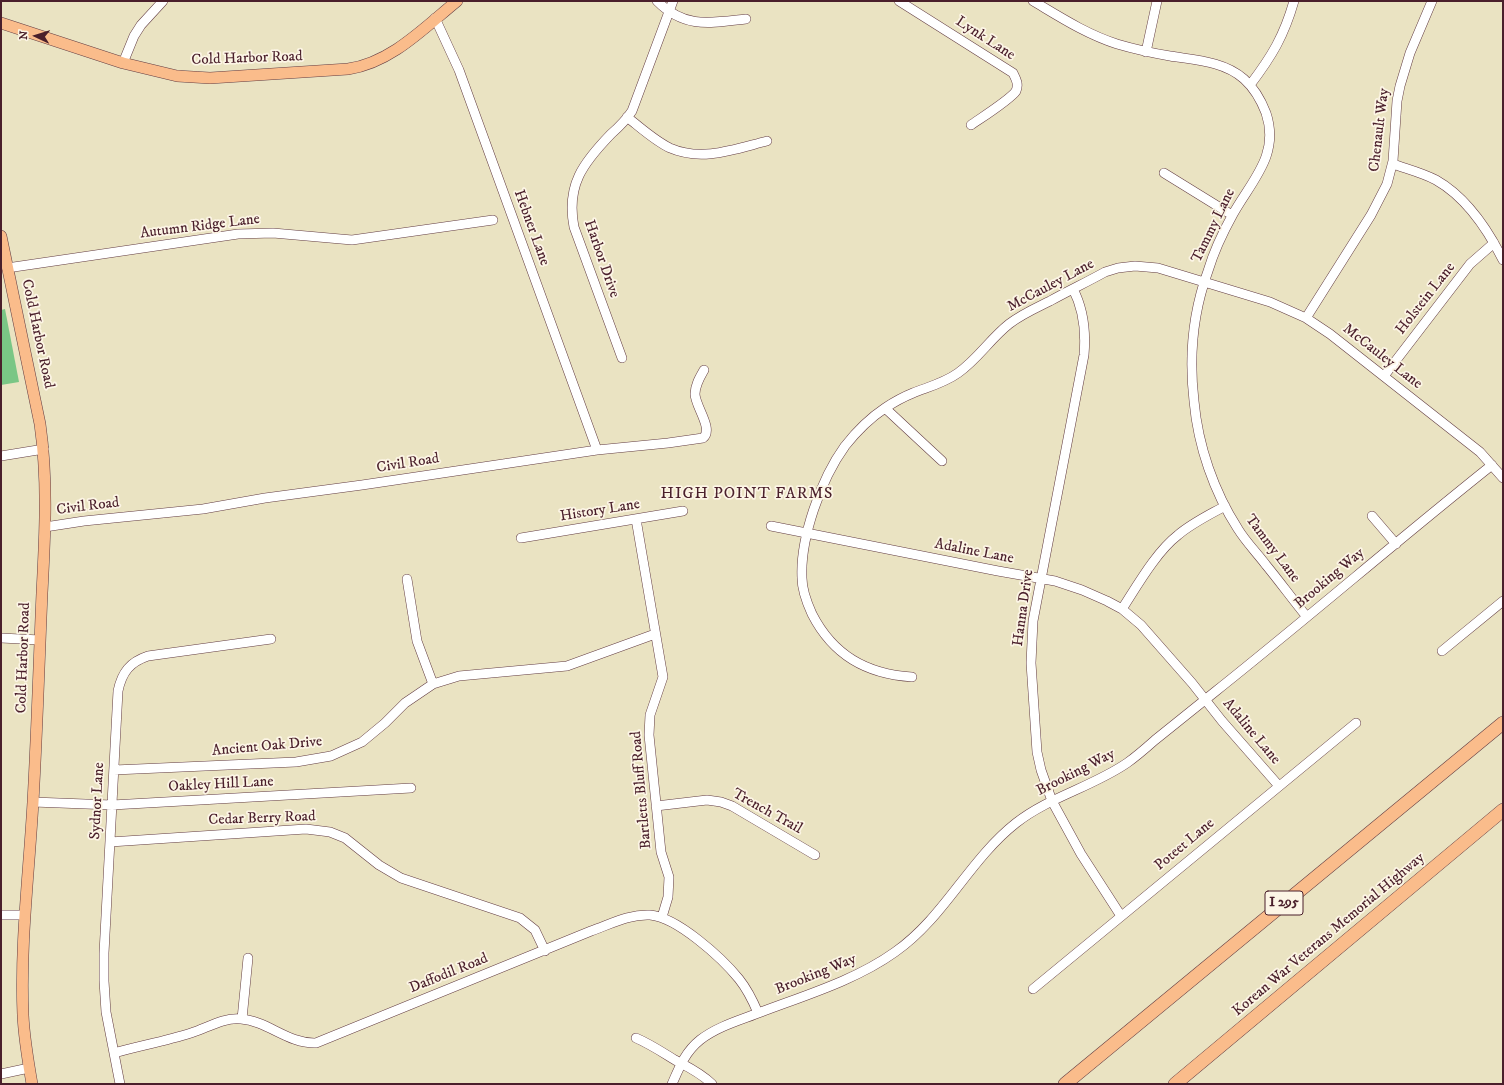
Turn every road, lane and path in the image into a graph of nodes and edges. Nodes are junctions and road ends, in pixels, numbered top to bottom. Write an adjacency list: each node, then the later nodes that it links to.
1 (163, 1): 15 (street)
2 (457, 1): 11 (main road, Cold Harbor Road)
3 (657, 1): 10 (street)
4 (673, 1): 10 (street, Harbor Drive)
5 (899, 1): 18 (street, Lynk Lane)
6 (1033, 1): 14 (street, Tammy Lane)
7 (1157, 1): 14 (street)
8 (1294, 1): 16 (street)
9 (1432, 1): 20 (street, Chenault Way)
10 (669, 12): 12 (street); 17 (street, Harbor Drive)
11 (435, 18): 15 (main road, Cold Harbor Road); 36 (street, Hebner Lane)
12 (746, 19)
13 (1, 23): 15 (main road, Cold Harbor Road)
14 (1146, 52): 16 (street, Tammy Lane)
15 (123, 63)
16 (1250, 85): 22 (street, Tammy Lane)
17 (627, 117): 19 (street); 31 (street, Harbor Drive)
18 (971, 125)
19 (767, 141)
20 (1393, 164): 25 (street); 30 (street, Chenault Way)
21 (1164, 173): 22 (street)
22 (1232, 215): 28 (street, Tammy Lane)
23 (493, 220): 27 (street, Autumn Ridge Lane)
24 (1, 236): 27 (main road, Cold Harbor Road)
25 (1494, 243): 26 (street); 33 (street, Holstein Lane)
26 (1503, 260)
27 (7, 268): 35 (main road, Cold Harbor Road)
28 (1204, 282): 29 (street, McCauley Lane); 30 (street, McCauley Lane); 41 (street, Tammy Lane)
29 (1073, 289): 34 (street, McCauley Lane); 51 (street, Hanna Drive)
30 (1306, 318): 33 (street, McCauley Lane)
31 (622, 358)
32 (704, 370): 36 (street, Civil Road)
33 (1384, 376): 39 (street, McCauley Lane)
34 (885, 408): 38 (street); 47 (street, McCauley Lane)
35 (44, 449): 37 (street); 46 (main road, Cold Harbor Road)
36 (597, 450): 46 (street, Civil Road)
37 (1, 456)
38 (942, 461)
39 (1492, 465): 40 (street, McCauley Lane); 49 (street, Brooking Way)
40 (1503, 478)
41 (1225, 506): 53 (street); 54 (street, Tammy Lane)
42 (683, 511): 44 (street, History Lane)
43 (1372, 516): 49 (street)
44 (636, 519): 48 (street, History Lane); 55 (street, Bartletts Bluff Road)
45 (772, 526): 47 (street, Adaline Lane)
46 (45, 527): 58 (main road, Cold Harbor Road)
47 (807, 534): 51 (street, Adaline Lane); 60 (street, McCauley Lane)
48 (521, 538)
49 (1396, 544): 54 (street, Brooking Way)
50 (407, 579): 61 (street)
51 (1041, 579): 53 (street, Adaline Lane); 68 (street, Hanna Drive)
52 (1503, 601): 59 (street)
53 (1122, 609): 62 (street, Adaline Lane)
54 (1307, 617): 62 (street, Brooking Way)
55 (655, 634): 61 (street, Ancient Oak Drive); 71 (street, Bartletts Bluff Road)
56 (1, 638): 58 (street)
57 (271, 639): 65 (street, Sydnor Lane)
58 (40, 640): 69 (main road, Cold Harbor Road)
59 (1442, 651)
60 (912, 677)
61 (433, 684): 65 (street, Ancient Oak Drive)
62 (1205, 700): 66 (street, Adaline Lane); 68 (street, Brooking Way)
63 (1356, 723): 66 (street, Poteet Lane)
64 (1503, 723): 93 (highway, I 295)
65 (114, 770): 70 (street, Sydnor Lane)
66 (1278, 786): 77 (street, Poteet Lane)
67 (411, 788): 70 (street, Oakley Hill Lane)
68 (1052, 801): 77 (street, Hanna Drive); 82 (street, Brooking Way)
69 (33, 802): 70 (street, Oakley Hill Lane); 76 (main road, Cold Harbor Road)
70 (112, 805): 73 (street, Sydnor Lane)
71 (656, 806): 74 (street, Trench Trail); 78 (street, Bartletts Bluff Road)
72 (1503, 810): 94 (highway, Korean War Veterans Memorial Highway)
73 (110, 842): 79 (street, Cedar Berry Road); 85 (street, Sydnor Lane)
74 (815, 855)
75 (1, 915): 76 (street)
76 (25, 915): 87 (main road, Cold Harbor Road)
77 (1121, 916): 81 (street, Poteet Lane)
78 (662, 917): 79 (street, Daffodil Road); 82 (street, Daffodil Road)
79 (545, 950): 83 (street, Daffodil Road)
80 (248, 958): 83 (street)
81 (1033, 989)
82 (758, 1013): 86 (street, Brooking Way)
83 (242, 1019): 85 (street, Daffodil Road)
84 (636, 1038): 86 (street)
85 (114, 1052): 90 (street, Sydnor Lane)
86 (681, 1063): 91 (street, Brooking Way); 92 (street)
87 (29, 1068): 88 (street); 89 (main road, Cold Harbor Road)
88 (1, 1074)
89 (32, 1084)
90 (120, 1084)
91 (672, 1084)
92 (712, 1084)
93 (1064, 1084)
94 (1175, 1084)

